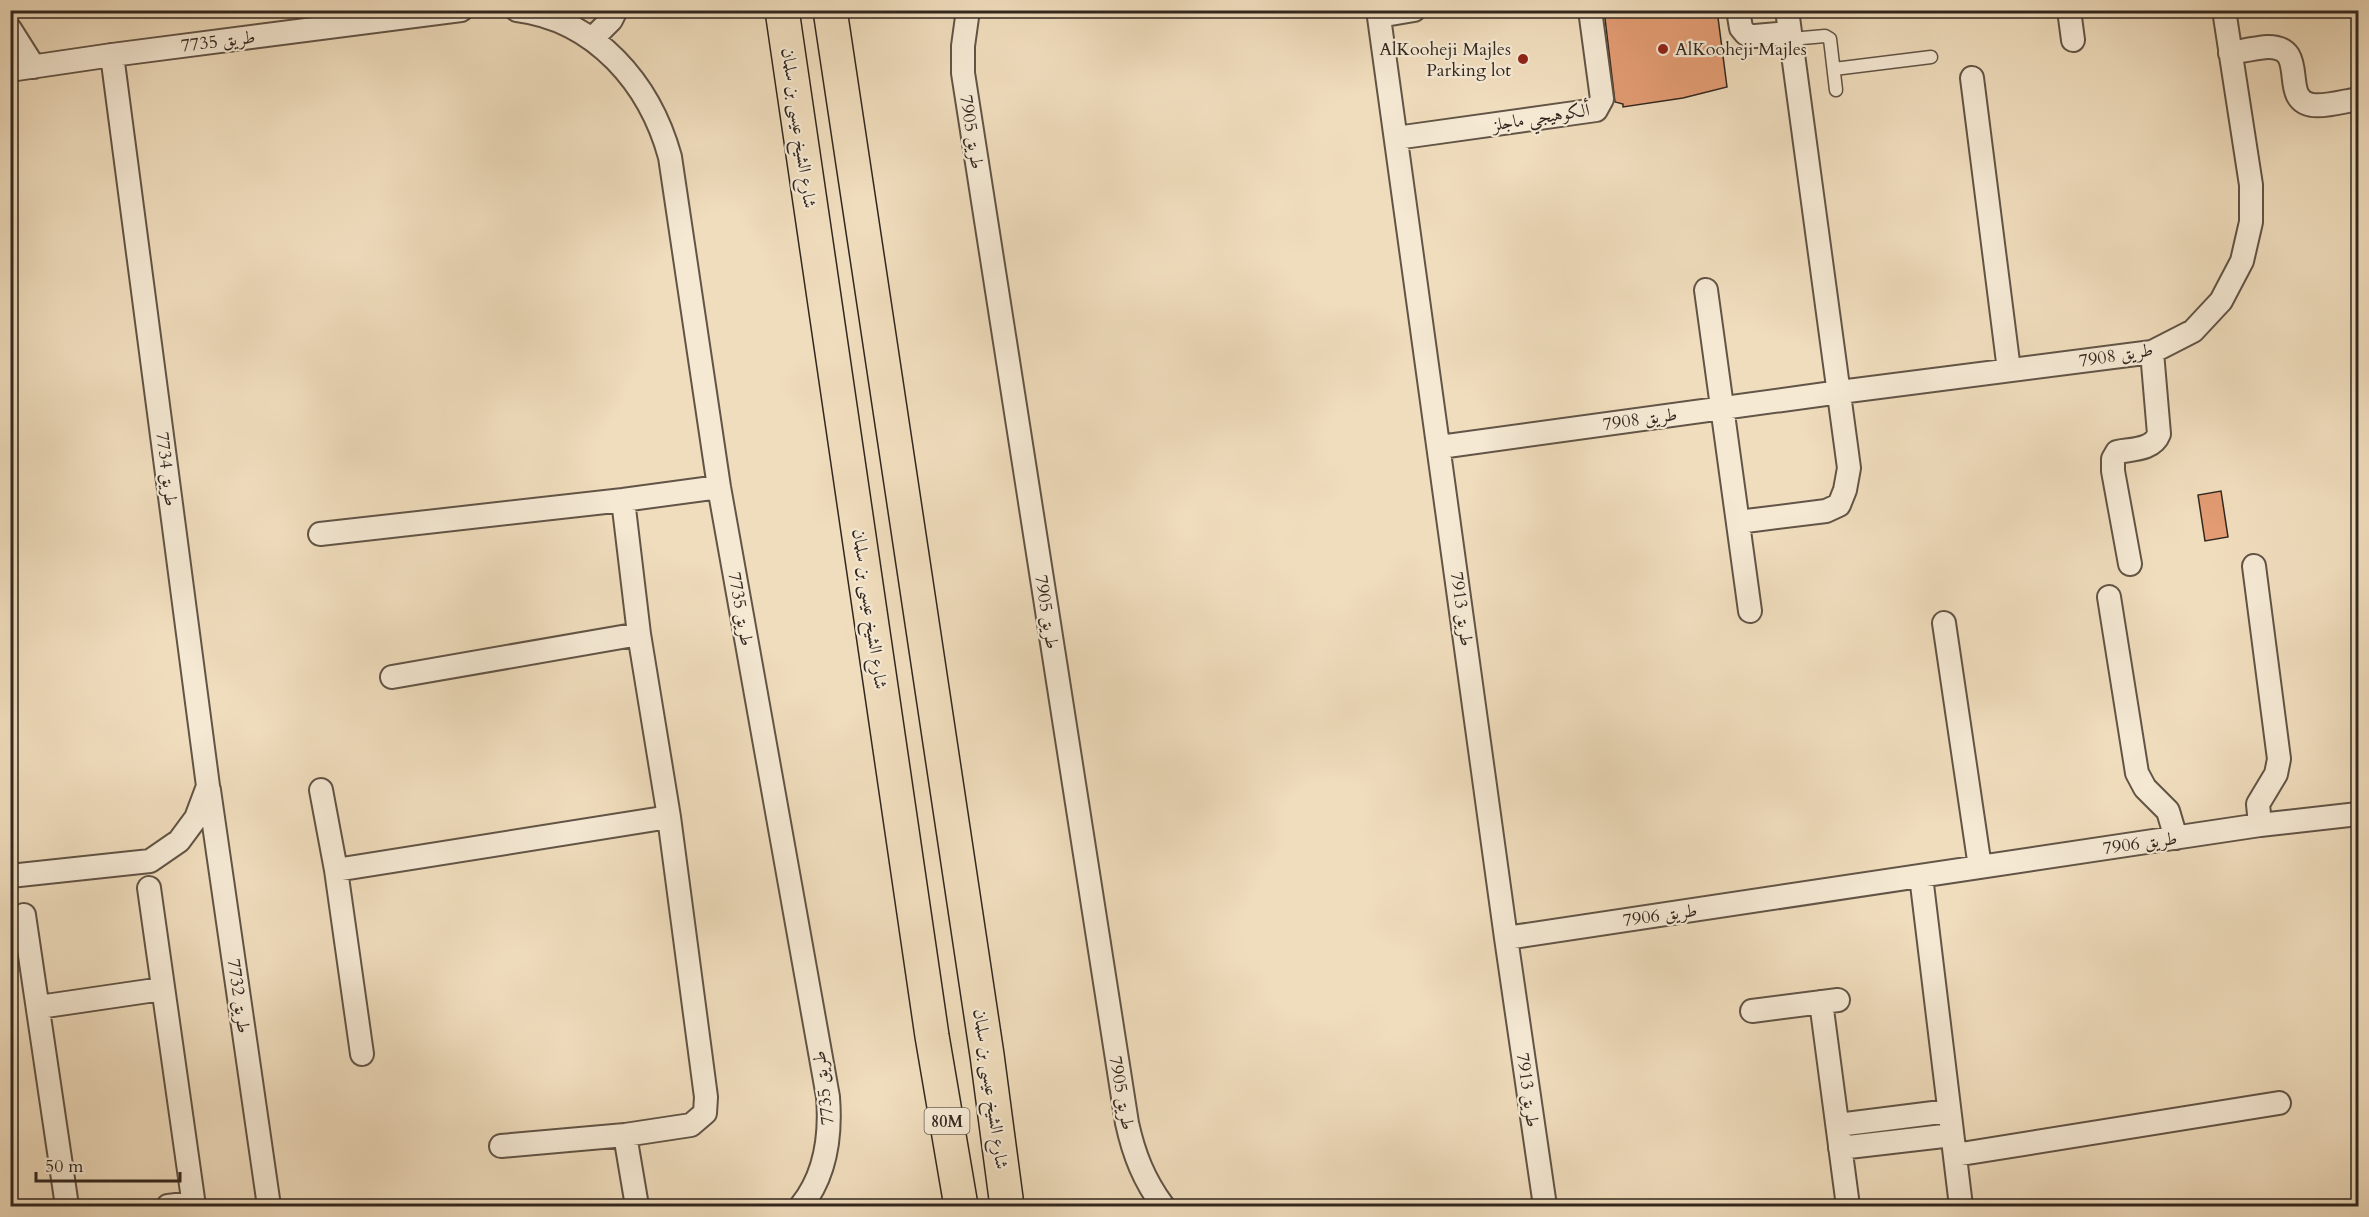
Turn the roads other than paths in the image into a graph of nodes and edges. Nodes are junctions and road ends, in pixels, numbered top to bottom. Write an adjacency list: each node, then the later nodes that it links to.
1 (462, 10): 19 (street, طريق 7735)
2 (517, 10): 16 (street, طريق 7735)
3 (616, 10): 16 (street)
4 (782, 10): 61 (highway, شارع الشيخ عيسى بن سلمان)
5 (830, 10): 63 (highway, شارع الشيخ عيسى بن سلمان)
6 (968, 10): 81 (street, طريق 7905)
7 (1414, 10): 13 (street)
8 (1590, 10): 27 (street, ألكوهيجي ماجلز)
9 (1738, 10): 15 (street)
10 (1787, 10): 15 (street)
11 (2069, 10): 17 (street)
12 (2224, 10): 18 (street, طريق 7908)
13 (1378, 13): 27 (street, طريق 7913)
14 (10, 29): 21 (street)
15 (1791, 36): 22 (lane); 31 (street)
16 (591, 39): 34 (street, طريق 7735)
17 (2073, 40)
18 (2230, 53): 26 (street); 29 (street, طريق 7908)
19 (112, 55): 21 (street, طريق 7735); 45 (street, طريق 7734)
20 (1931, 57): 22 (lane)
21 (34, 67): 23 (street, طريق 7735)
22 (1834, 69): 25 (lane)
23 (10, 70)
24 (1972, 78): 30 (street)
25 (1836, 90)
26 (2358, 99)
27 (1396, 138): 33 (street, طريق 7913)
28 (1706, 290): 32 (street)
29 (2152, 352): 30 (street, طريق 7908); 38 (street)
30 (2009, 370): 31 (street, طريق 7908)
31 (1840, 392): 32 (street, طريق 7908); 36 (street)
32 (1722, 407): 33 (street, طريق 7908); 36 (street)
33 (1440, 447): 57 (street, طريق 7913)
34 (719, 486): 35 (street); 71 (street, طريق 7735)
35 (623, 500): 37 (street); 43 (street)
36 (1738, 522): 41 (street)
37 (320, 534)
38 (2130, 564)
39 (2254, 566): 49 (street)
40 (2109, 597): 50 (street)
41 (1750, 610)
42 (1944, 623): 51 (street)
43 (639, 634): 44 (street); 48 (street)
44 (392, 677)
45 (208, 786): 53 (street, طريق 7734); 75 (street, طريق 7732)
46 (321, 790): 52 (street)
47 (2358, 814): 49 (street, طريق 7906)
48 (669, 817): 52 (street); 67 (street)
49 (2260, 825): 50 (street, طريق 7906)
50 (2176, 838): 51 (street, طريق 7906)
51 (1980, 867): 54 (street, طريق 7906)
52 (336, 870): 62 (street)
53 (10, 876)
54 (1921, 876): 57 (street, طريق 7906); 65 (street)
55 (149, 888): 58 (street)
56 (24, 915): 59 (street)
57 (1506, 938): 82 (street, طريق 7913)
58 (162, 989): 59 (street); 72 (street)
59 (39, 1007): 73 (street)
60 (1752, 1011): 66 (street)
61 (932, 1036): 77 (highway); 78 (highway, شارع الشيخ عيسى بن سلمان / 80M)
62 (362, 1054)
63 (987, 1056): 79 (highway, شارع الشيخ عيسى بن سلمان / 80M); 80 (highway)
64 (2279, 1103): 68 (street)
65 (1949, 1111): 66 (street); 68 (street)
66 (1838, 1125): 70 (street)
67 (626, 1135): 69 (street); 76 (street)
68 (1954, 1145): 70 (street); 84 (street)
69 (501, 1146)
70 (1840, 1148): 83 (street)
71 (809, 1204)
72 (193, 1205): 74 (street)
73 (67, 1206)
74 (168, 1206)
75 (269, 1206)
76 (637, 1206)
77 (938, 1206)
78 (961, 1206)
79 (1007, 1206)
80 (1022, 1206)
81 (1163, 1206)
82 (1545, 1206)
83 (1848, 1206)
84 (1961, 1206)

